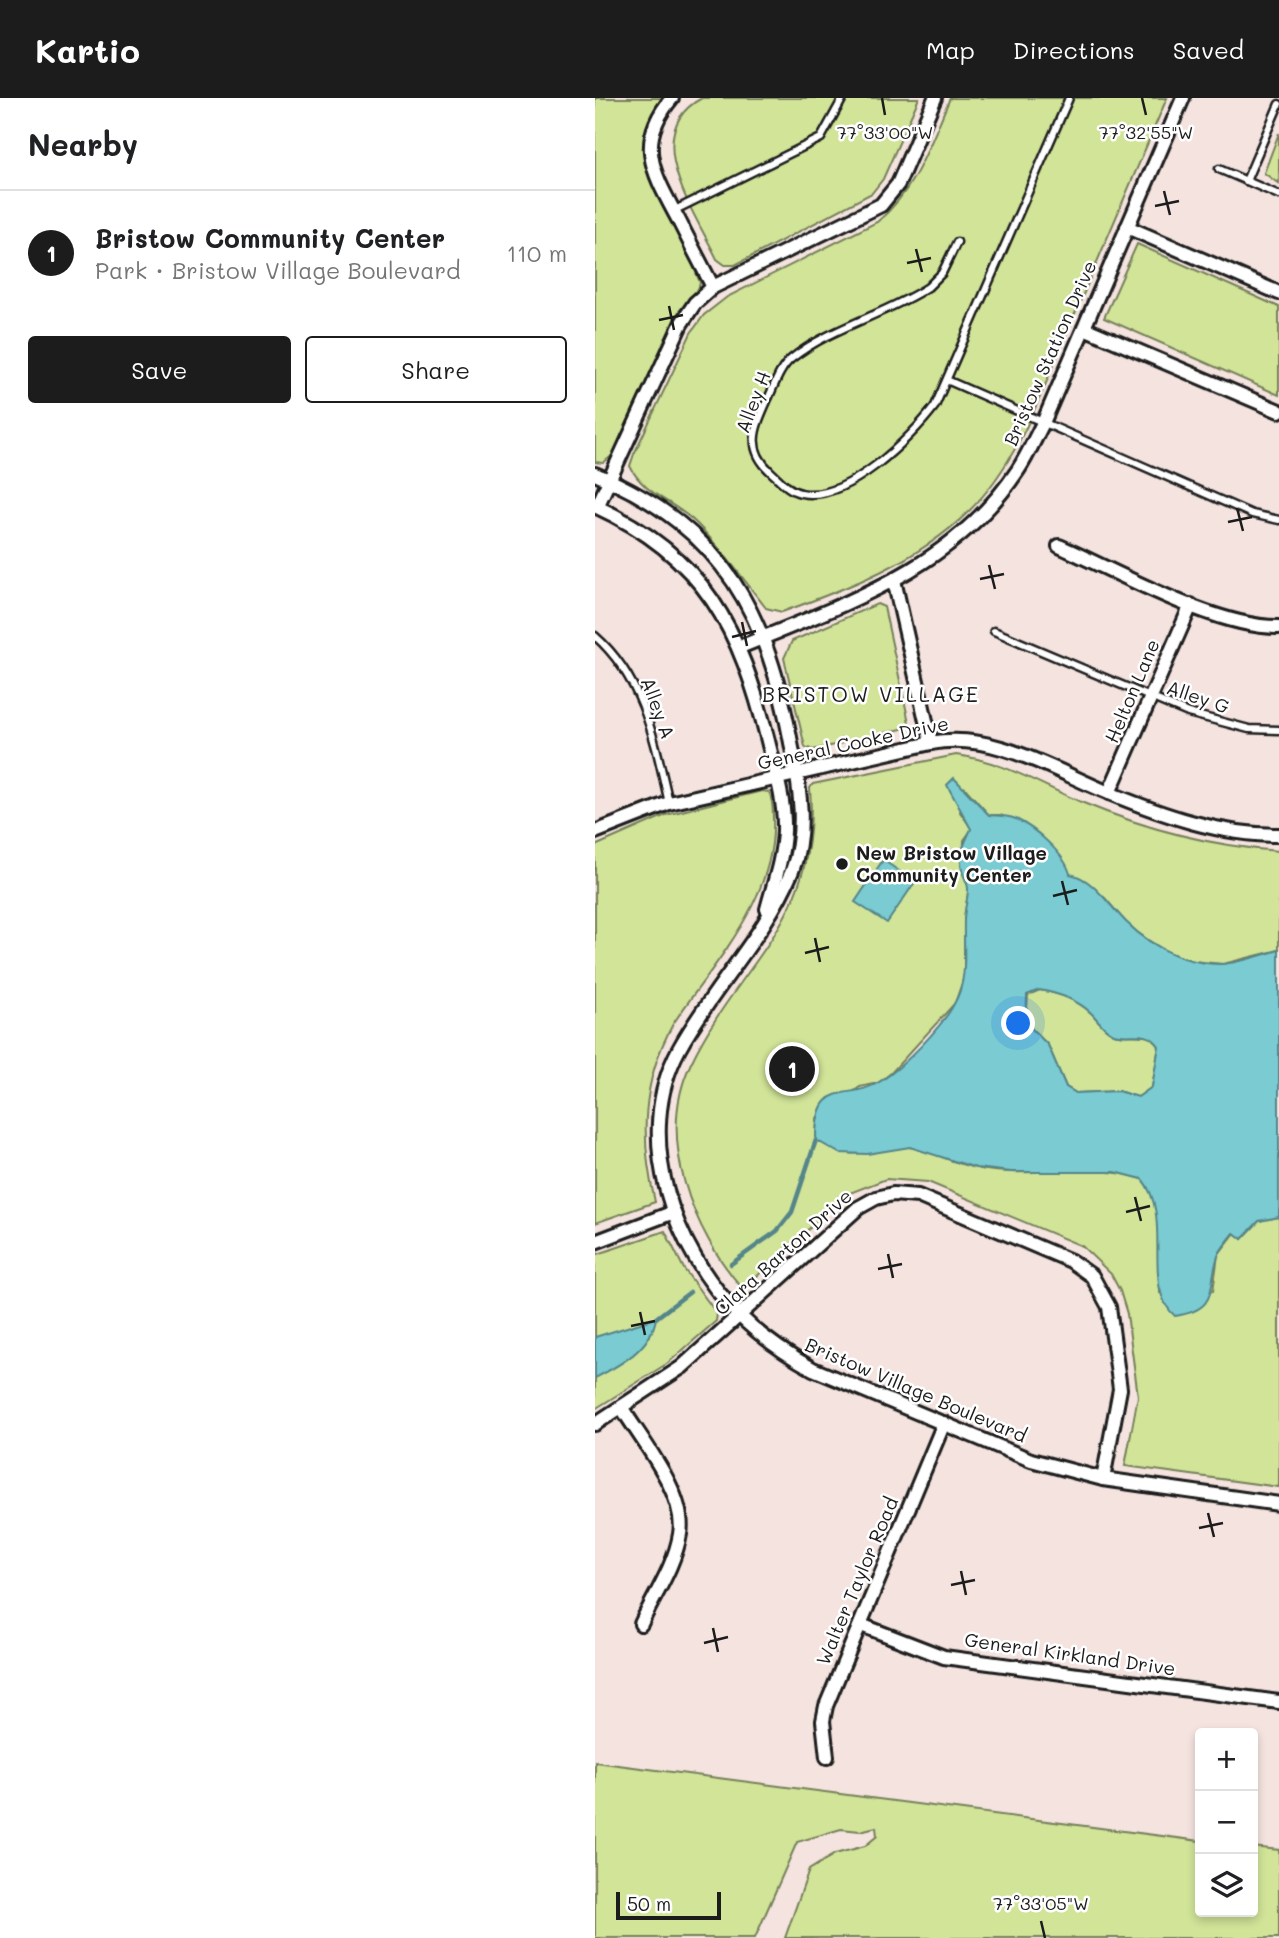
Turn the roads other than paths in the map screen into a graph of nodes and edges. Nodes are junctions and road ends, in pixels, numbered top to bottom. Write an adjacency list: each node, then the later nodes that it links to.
1 (672, 98): 10 (street)
2 (843, 98): 10 (lane)
3 (935, 98): 13 (street)
4 (1069, 98): 16 (lane, Alley H)
5 (1183, 98): 11 (street, Bristow Station Drive)
6 (1279, 104): 8 (lane)
7 (1219, 169): 8 (lane)
8 (1246, 181): 9 (lane)
9 (1279, 195)
10 (673, 211): 13 (street)
11 (1127, 227): 14 (street); 15 (street, Bristow Station Drive)
12 (957, 242): 16 (lane, Alley H)
13 (713, 287): 20 (street)
14 (1279, 293)
15 (1084, 328): 17 (street); 18 (street, Bristow Station Drive)
16 (949, 381): 18 (lane)
17 (1279, 411)
18 (1043, 423): 22 (lane); 24 (street, Bristow Station Drive)
19 (595, 474): 20 (street, Bristow Village Boulevard)
20 (609, 480): 21 (street); 29 (street, Bristow Village Boulevard)
21 (596, 506): 30 (street, Bristow Village Boulevard)
22 (1279, 520)
23 (1059, 546): 25 (street)
24 (894, 580): 29 (street, Bristow Station Drive); 33 (street)
25 (1191, 605): 26 (street); 31 (street, Helton Lane)
26 (1279, 627)
27 (994, 631): 31 (lane, Alley G)
28 (595, 636): 37 (lane, Alley A)
29 (765, 637): 30 (street, Bristow Station Drive); 34 (street, Bristow Village Boulevard)
30 (740, 647): 35 (street, Bristow Village Boulevard)
31 (1151, 697): 32 (lane, Alley G); 36 (street, Helton Lane)
32 (1279, 730)
33 (931, 743): 34 (street, General Cooke Drive); 36 (street, General Cooke Drive)
34 (797, 774): 35 (street, General Cooke Drive); 40 (street, Bristow Village Boulevard)
35 (777, 778): 37 (street, General Cooke Drive); 40 (street, Bristow Village Boulevard)
36 (1109, 793): 39 (street, General Cooke Drive)
37 (669, 803): 38 (street, General Cooke Drive)
38 (595, 832)
39 (1279, 835)
40 (763, 922): 41 (street, Bristow Village Boulevard)
41 (674, 1212): 42 (street); 43 (street, Bristow Village Boulevard)
42 (595, 1242)
43 (740, 1316): 44 (street, Clara Barton Drive); 45 (street, Bristow Village Boulevard); 47 (street, Clara Barton Drive)
44 (622, 1408): 46 (street, Clara Barton Drive); 49 (street)
45 (943, 1423): 47 (street, Bristow Village Boulevard); 50 (street, Walter Taylor Road)
46 (595, 1424)
47 (1103, 1479): 48 (street, Bristow Village Boulevard)
48 (1279, 1504)
49 (641, 1624)
50 (861, 1625): 51 (street, General Kirkland Drive); 52 (street, Walter Taylor Road)
51 (1279, 1702)
52 (827, 1757)

